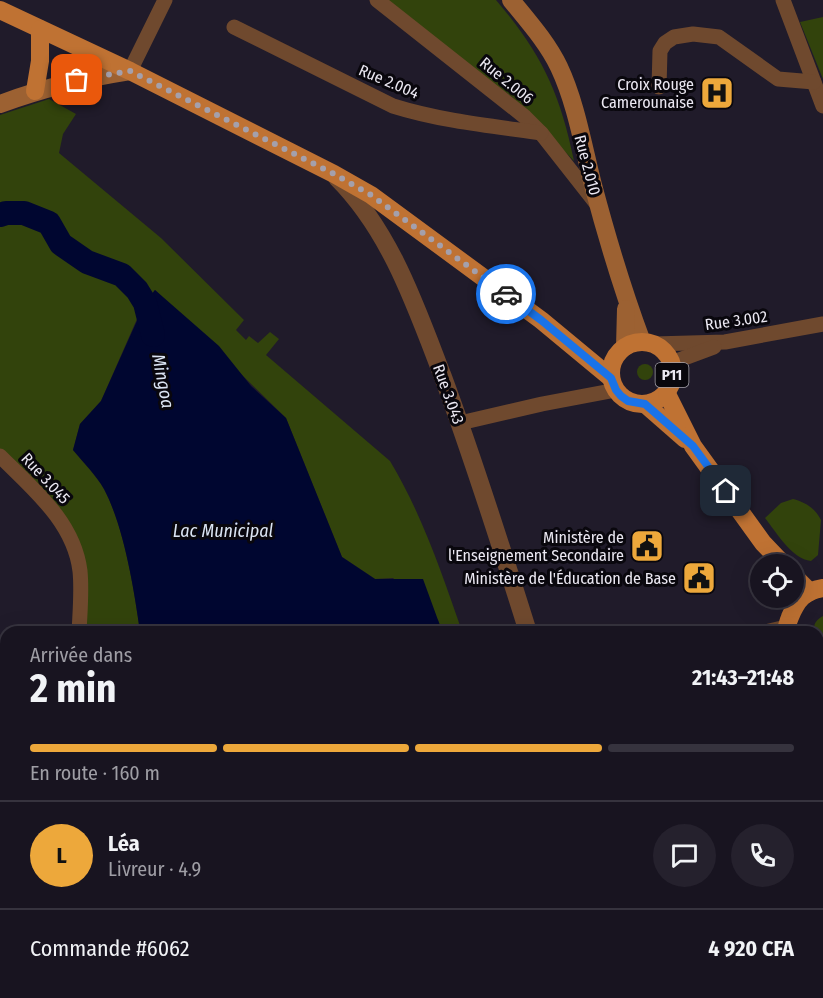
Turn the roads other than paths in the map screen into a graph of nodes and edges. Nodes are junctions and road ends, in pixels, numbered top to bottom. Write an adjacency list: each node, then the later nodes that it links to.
1 (165, 0): 8 (street)
2 (377, 0): 14 (street, Rue 2.006)
3 (511, 0): 16 (main road, Rue 2.010)
4 (783, 0): 9 (street)
5 (0, 10): 7 (main road)
6 (234, 27): 14 (street, Rue 2.004)
7 (40, 29): 8 (main road); 11 (main road)
8 (130, 71): 11 (main road); 15 (main road)
9 (814, 82): 10 (street); 13 (street)
10 (659, 87)
11 (35, 91): 12 (main road)
12 (0, 104)
13 (823, 106)
14 (541, 133): 16 (street, Rue 2.006)
15 (334, 174): 19 (main road); 23 (street, Rue 3.043)
16 (598, 205): 19 (main road, Rue 2.010)
17 (823, 324): 18 (street, Rue 3.002)
18 (725, 342): 19 (street, Rue 3.002); 20 (street)
19 (627, 360): 20 (main road, P11); 22 (main road, P11); 23 (street, Rue 3.002)
20 (671, 363): 21 (main road, P11)
21 (667, 394): 22 (main road, P11); 24 (main road, P11)
22 (645, 404): 24 (main road, P11)
23 (460, 423): 33 (street, Rue 3.043)
24 (693, 446): 26 (main road, P11)
25 (0, 456): 32 (street, Rue 3.045)
26 (763, 543): 27 (main road, P11); 28 (main road, P11)
27 (767, 554)
28 (773, 554)
29 (816, 590): 31 (main road)
30 (785, 608): 31 (main road)
31 (788, 625)
32 (79, 626)
33 (526, 626)

